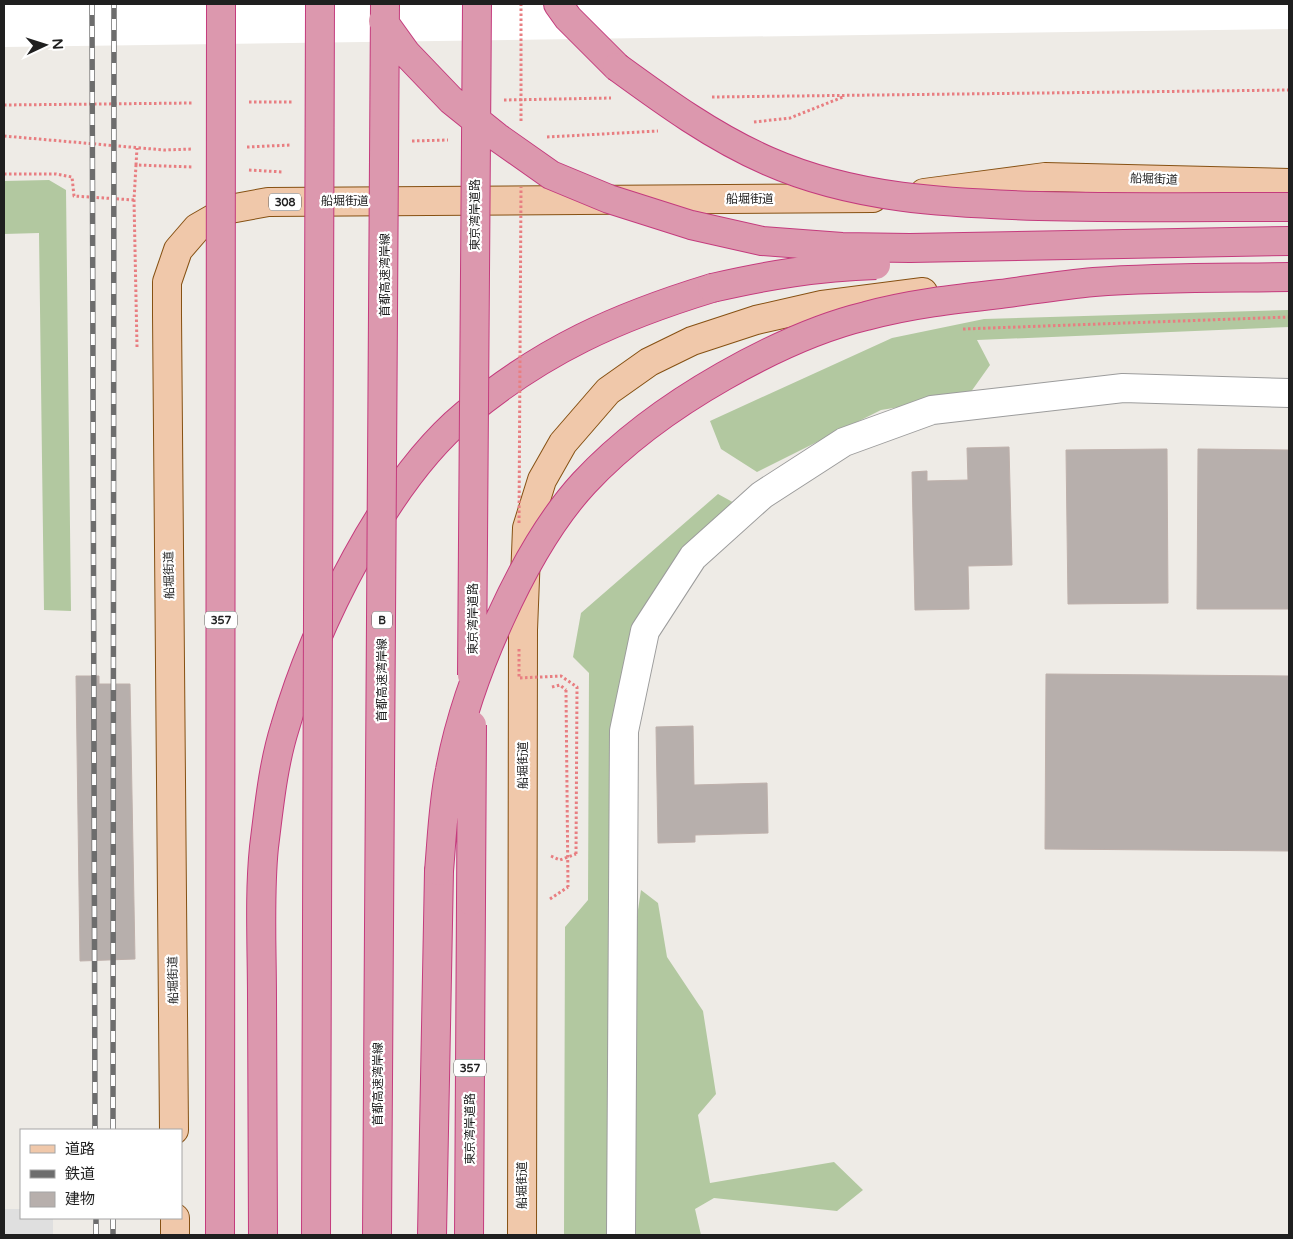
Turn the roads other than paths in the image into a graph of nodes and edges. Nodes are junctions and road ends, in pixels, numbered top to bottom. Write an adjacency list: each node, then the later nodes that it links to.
1 (221, 4): 17 (highway, 357, bridge)
2 (320, 4): 19 (highway, bridge)
3 (371, 4): 9 (highway, bridge)
4 (385, 4): 20 (highway, 首都高速湾岸線 / B, bridge)
5 (477, 4): 22 (highway, 東京湾岸道路 / 357, bridge)
6 (558, 4): 8 (highway, bridge)
7 (1289, 183): 14 (main road, 船堀街道 / 308)
8 (1289, 207)
9 (1289, 241)
10 (1289, 249): 18 (highway, bridge)
11 (1289, 277): 21 (highway, bridge)
12 (1289, 289): 23 (main road, 船堀街道)
13 (1289, 393): 24 (lane)
14 (174, 1129)
15 (175, 1219): 16 (main road)
16 (175, 1235)
17 (220, 1235)
18 (263, 1235)
19 (316, 1235)
20 (377, 1235)
21 (432, 1235)
22 (469, 1235)
23 (522, 1235)
24 (621, 1235)

